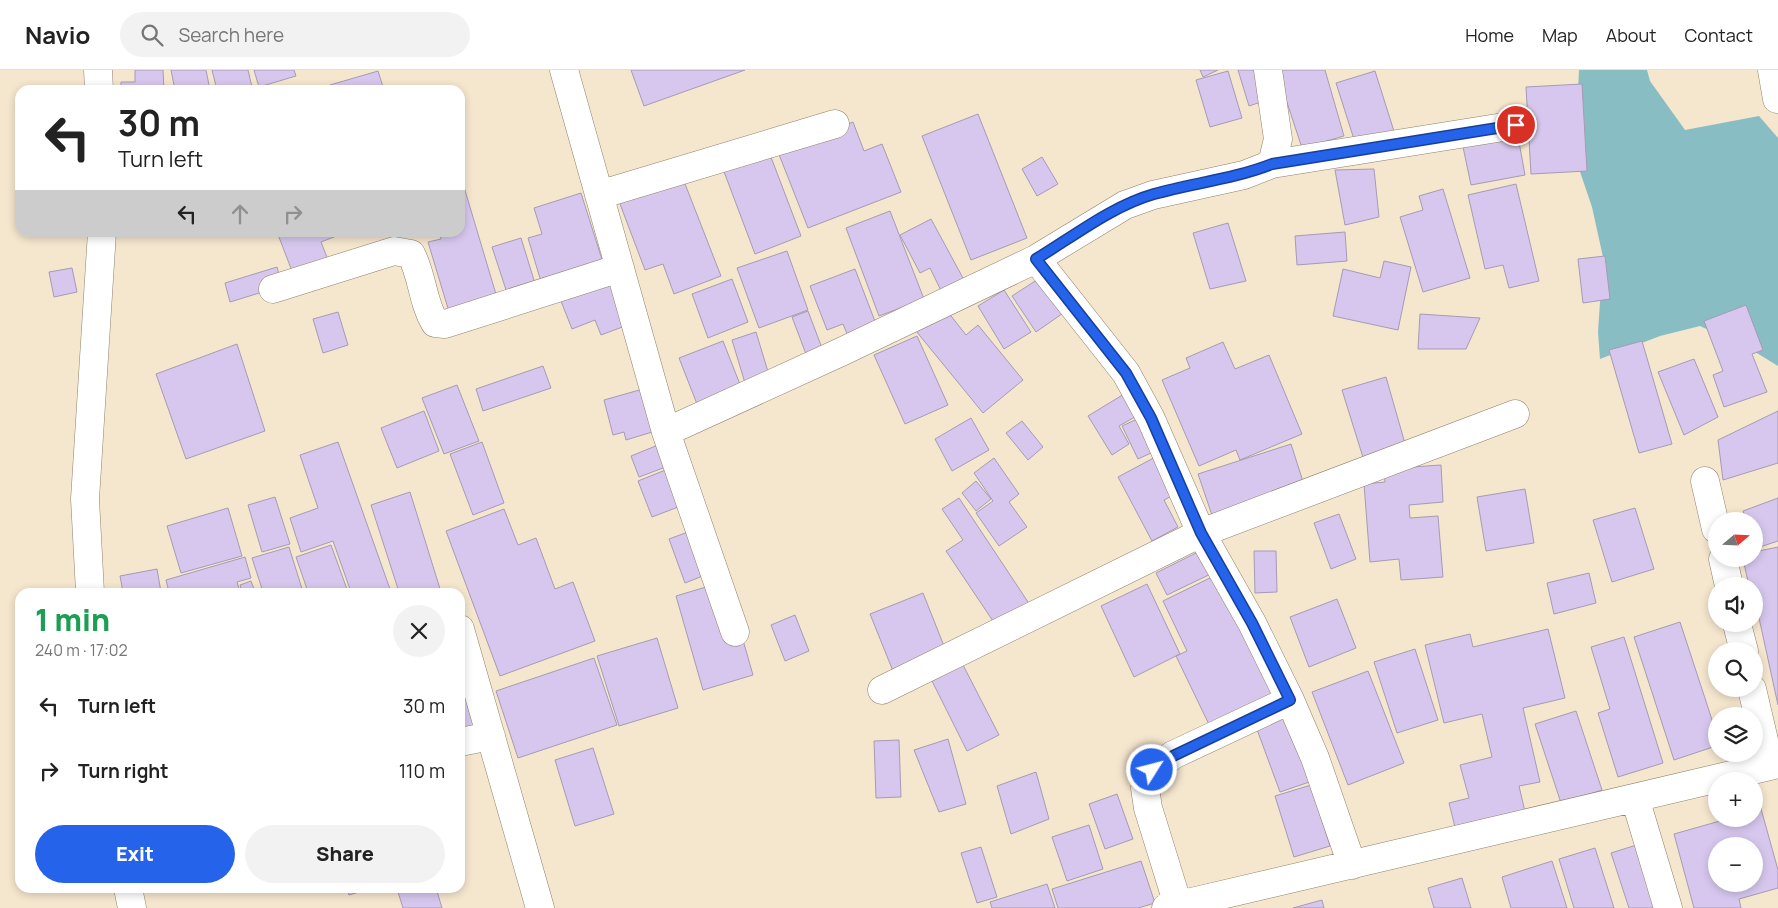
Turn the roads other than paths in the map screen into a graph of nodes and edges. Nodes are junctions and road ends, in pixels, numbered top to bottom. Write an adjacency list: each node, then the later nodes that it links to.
1 (98, 70): 5 (street)
2 (564, 70): 10 (street)
3 (1268, 70): 9 (street)
4 (1772, 70): 6 (street)
5 (98, 85)
6 (1777, 99)
7 (835, 124): 10 (street)
8 (1516, 125): 9 (street)
9 (1272, 164): 12 (street)
10 (599, 194): 13 (street)
11 (102, 237): 20 (street)
12 (1036, 259): 16 (street); 19 (street)
13 (620, 268): 14 (street); 16 (street)
14 (273, 289)
15 (1514, 414): 19 (street)
16 (666, 432): 21 (street)
17 (1705, 481): 18 (street)
18 (1712, 512)
19 (1201, 533): 23 (street); 25 (street)
20 (90, 588)
21 (734, 632)
22 (465, 647): 26 (street)
23 (882, 690)
24 (1754, 697): 28 (street)
25 (1290, 700): 30 (street); 33 (street)
26 (491, 736): 27 (street); 35 (street)
27 (465, 741)
28 (1774, 765): 29 (street)
29 (1636, 798): 30 (street); 36 (street)
30 (1352, 865): 32 (street)
31 (129, 893): 34 (street)
32 (1246, 899): 33 (street)
33 (1172, 907)
34 (132, 908)
35 (540, 908)
36 (1668, 908)

